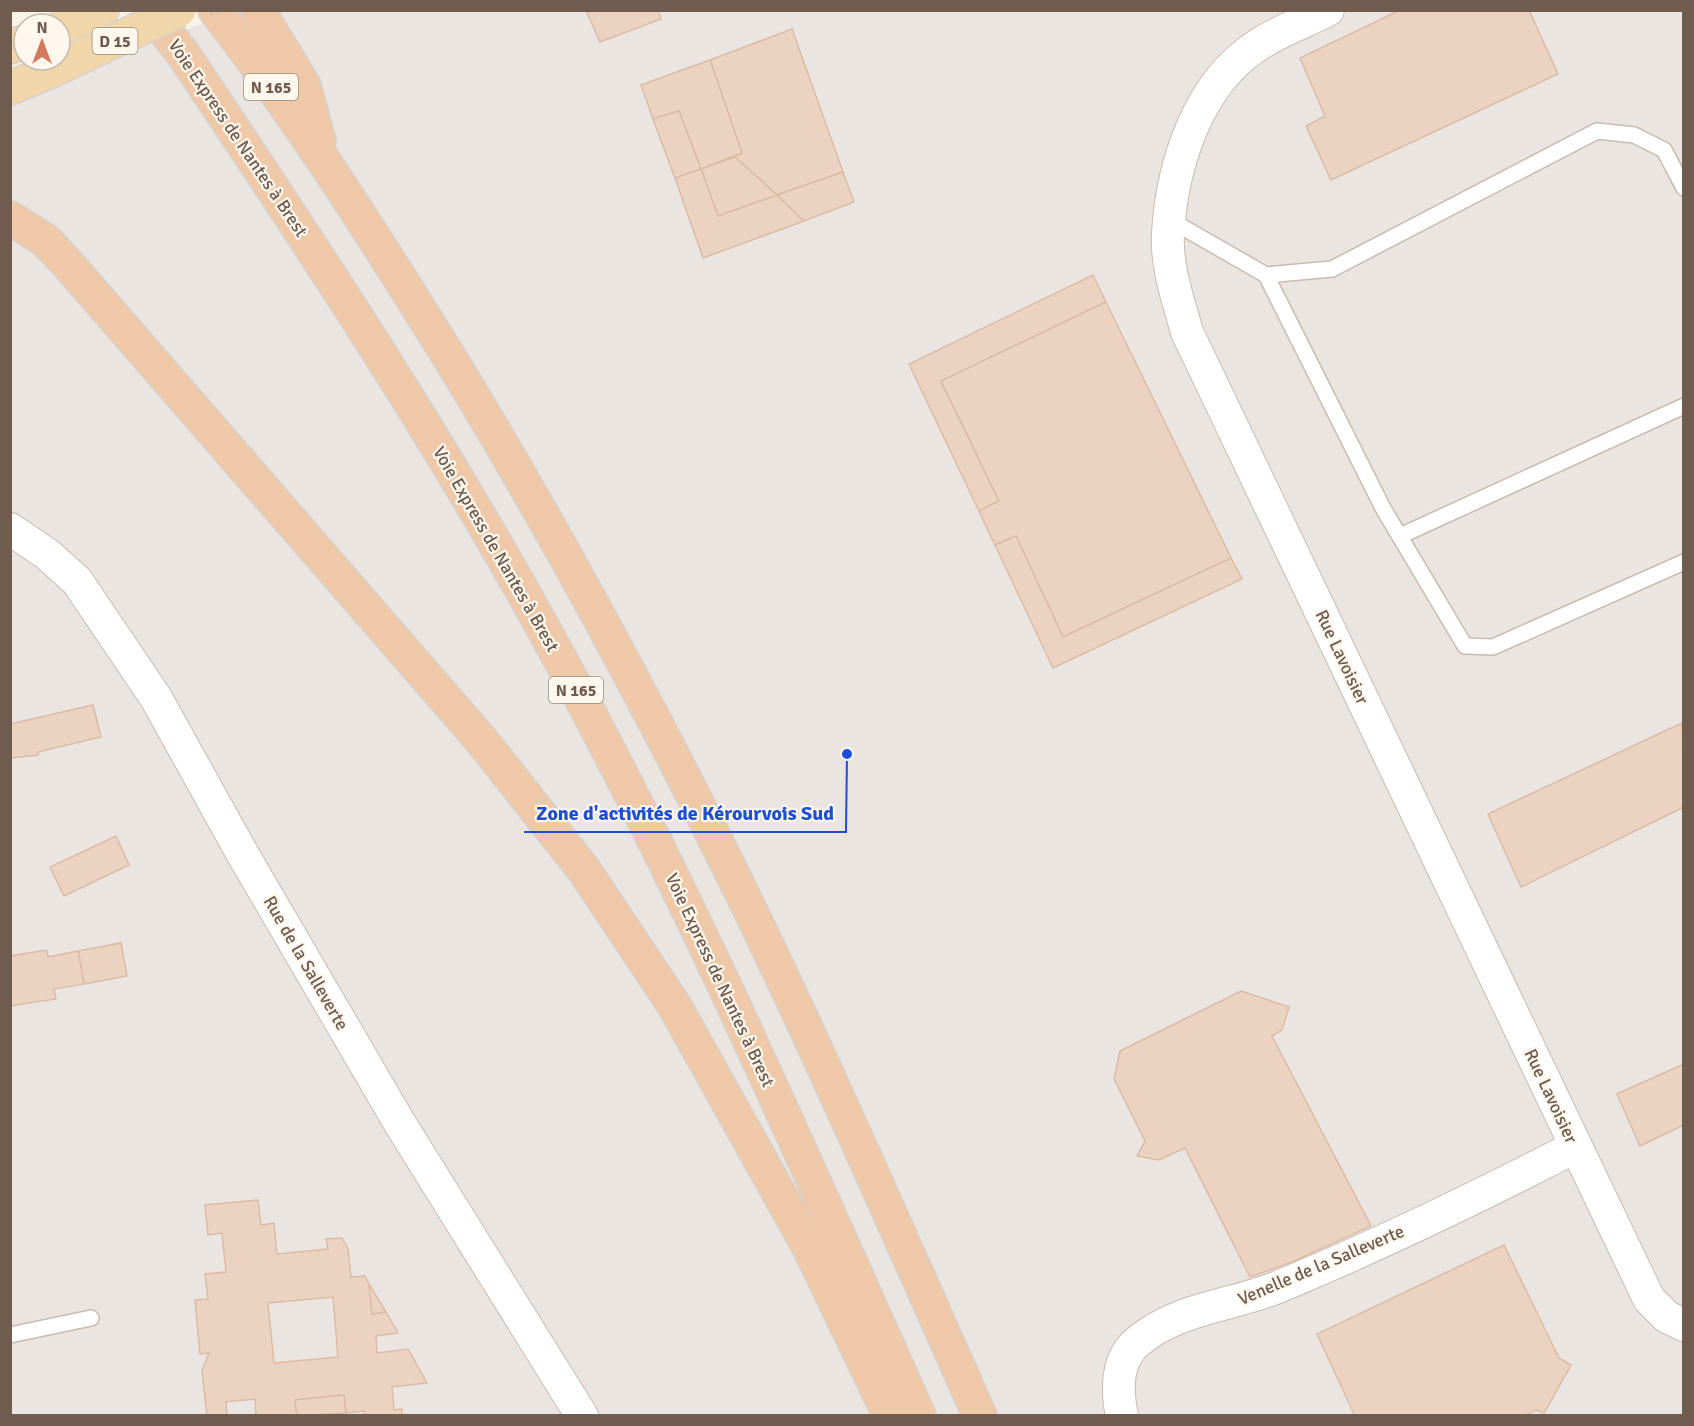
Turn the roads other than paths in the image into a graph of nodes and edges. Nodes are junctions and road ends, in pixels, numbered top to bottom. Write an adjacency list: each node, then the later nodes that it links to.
1 (102, 10): 7 (main road, D 15)
2 (149, 10): 24 (highway, Voie Express de Nantes à Brest / N 165)
3 (179, 10): 8 (main road, D 15, bridge)
4 (215, 10): 9 (highway, N 165)
5 (258, 10): 9 (highway)
6 (1328, 10): 12 (street, Rue Lavoisier)
7 (72, 23)
8 (10, 88)
9 (326, 163): 25 (highway, N 165)
10 (1683, 188): 13 (lane)
11 (10, 218): 23 (highway)
12 (1170, 220): 13 (lane); 18 (street, Rue Lavoisier)
13 (1266, 275): 16 (lane)
14 (1683, 406): 16 (lane)
15 (10, 529): 22 (street, Rue de la Salleverte)
16 (1400, 536): 17 (lane)
17 (1683, 561)
18 (1575, 1147): 20 (street, Rue Lavoisier); 26 (street, Venelle de la Salleverte)
19 (91, 1318): 21 (lane)
20 (1683, 1324)
21 (10, 1335)
22 (582, 1416)
23 (890, 1416)
24 (919, 1416)
25 (980, 1416)
26 (1122, 1416)

